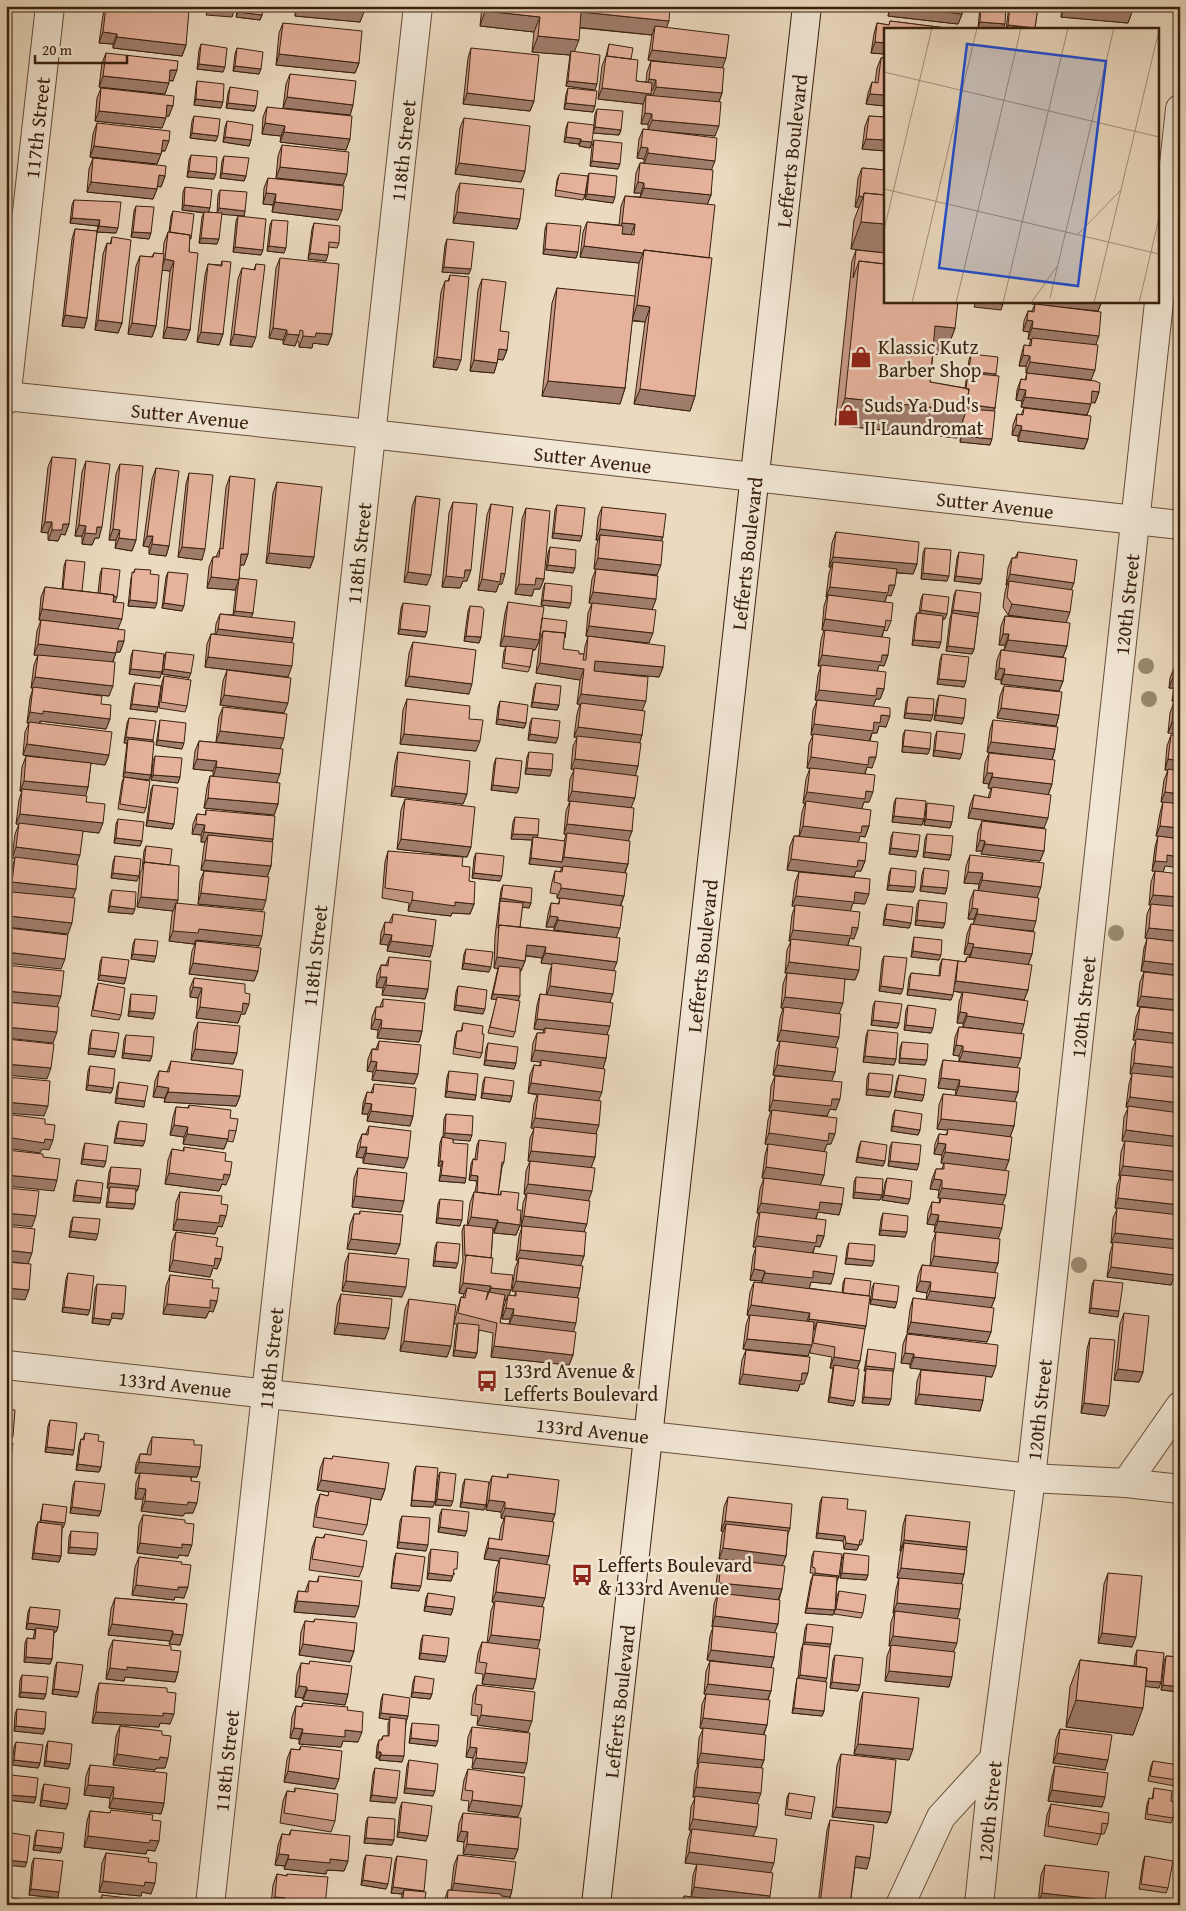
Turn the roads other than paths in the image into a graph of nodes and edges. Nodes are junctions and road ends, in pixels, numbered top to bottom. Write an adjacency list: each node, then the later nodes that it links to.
1 (50, 6): 5 (street, 117th Street)
2 (418, 6): 7 (street, 118th Street)
3 (807, 6): 8 (street, Lefferts Boulevard)
4 (1180, 109): 9 (street, 120th Street)
5 (6, 396): 6 (street, 117th Street); 7 (street, Sutter Avenue)
6 (6, 400)
7 (371, 434): 8 (street, Sutter Avenue); 12 (street, 118th Street)
8 (755, 477): 9 (street, Sutter Avenue); 14 (street, Lefferts Boulevard)
9 (1135, 520): 10 (street, Sutter Avenue); 15 (street, 120th Street)
10 (1180, 525)
11 (6, 1365): 12 (street, 133rd Avenue)
12 (267, 1394): 14 (street, 133rd Avenue); 19 (street, 118th Street)
13 (1180, 1406): 16 (street)
14 (648, 1437): 15 (street, 133rd Avenue); 20 (street, Lefferts Boulevard)
15 (1031, 1478): 16 (street, 133rd Avenue); 18 (street, 120th Street)
16 (1126, 1483): 17 (street, 133rd Avenue)
17 (1180, 1489)
18 (994, 1759): 21 (street); 22 (street, 120th Street)
19 (210, 1905)
20 (596, 1905)
21 (900, 1905)
22 (979, 1905)

